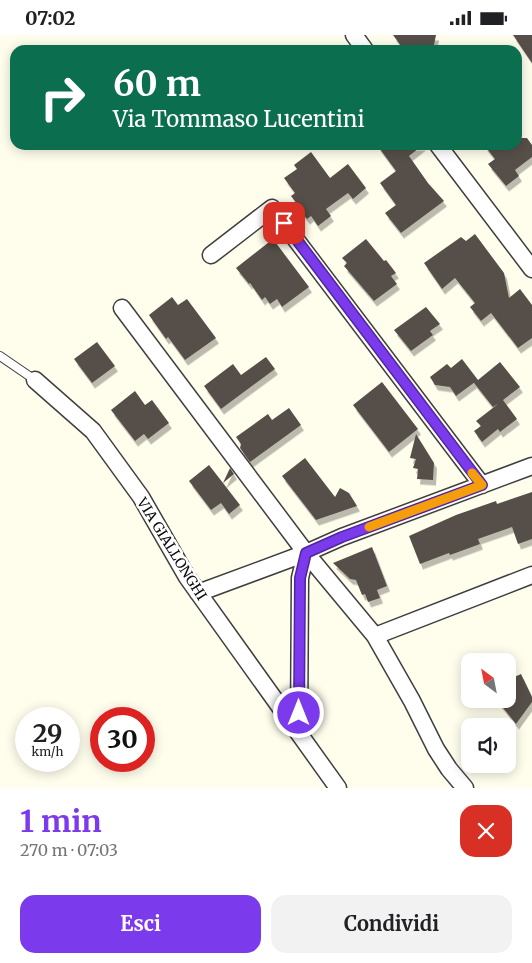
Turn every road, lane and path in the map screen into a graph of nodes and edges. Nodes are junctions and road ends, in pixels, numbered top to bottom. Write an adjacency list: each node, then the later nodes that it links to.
1 (442, 150): 3 (street)
2 (211, 255): 8 (street)
3 (532, 269)
4 (122, 308): 9 (street)
5 (0, 356): 6 (lane, VIA GIALLONGHI)
6 (35, 380): 11 (street, VIA GIALLONGHI)
7 (532, 466): 8 (street)
8 (482, 485): 9 (street)
9 (306, 553): 11 (street); 12 (street); 13 (street)
10 (532, 575): 12 (street)
11 (198, 593): 13 (street, VIA GIALLONGHI)
12 (375, 636): 15 (street)
13 (299, 733): 14 (street, VIA GIALLONGHI)
14 (338, 788)
15 (465, 788)

